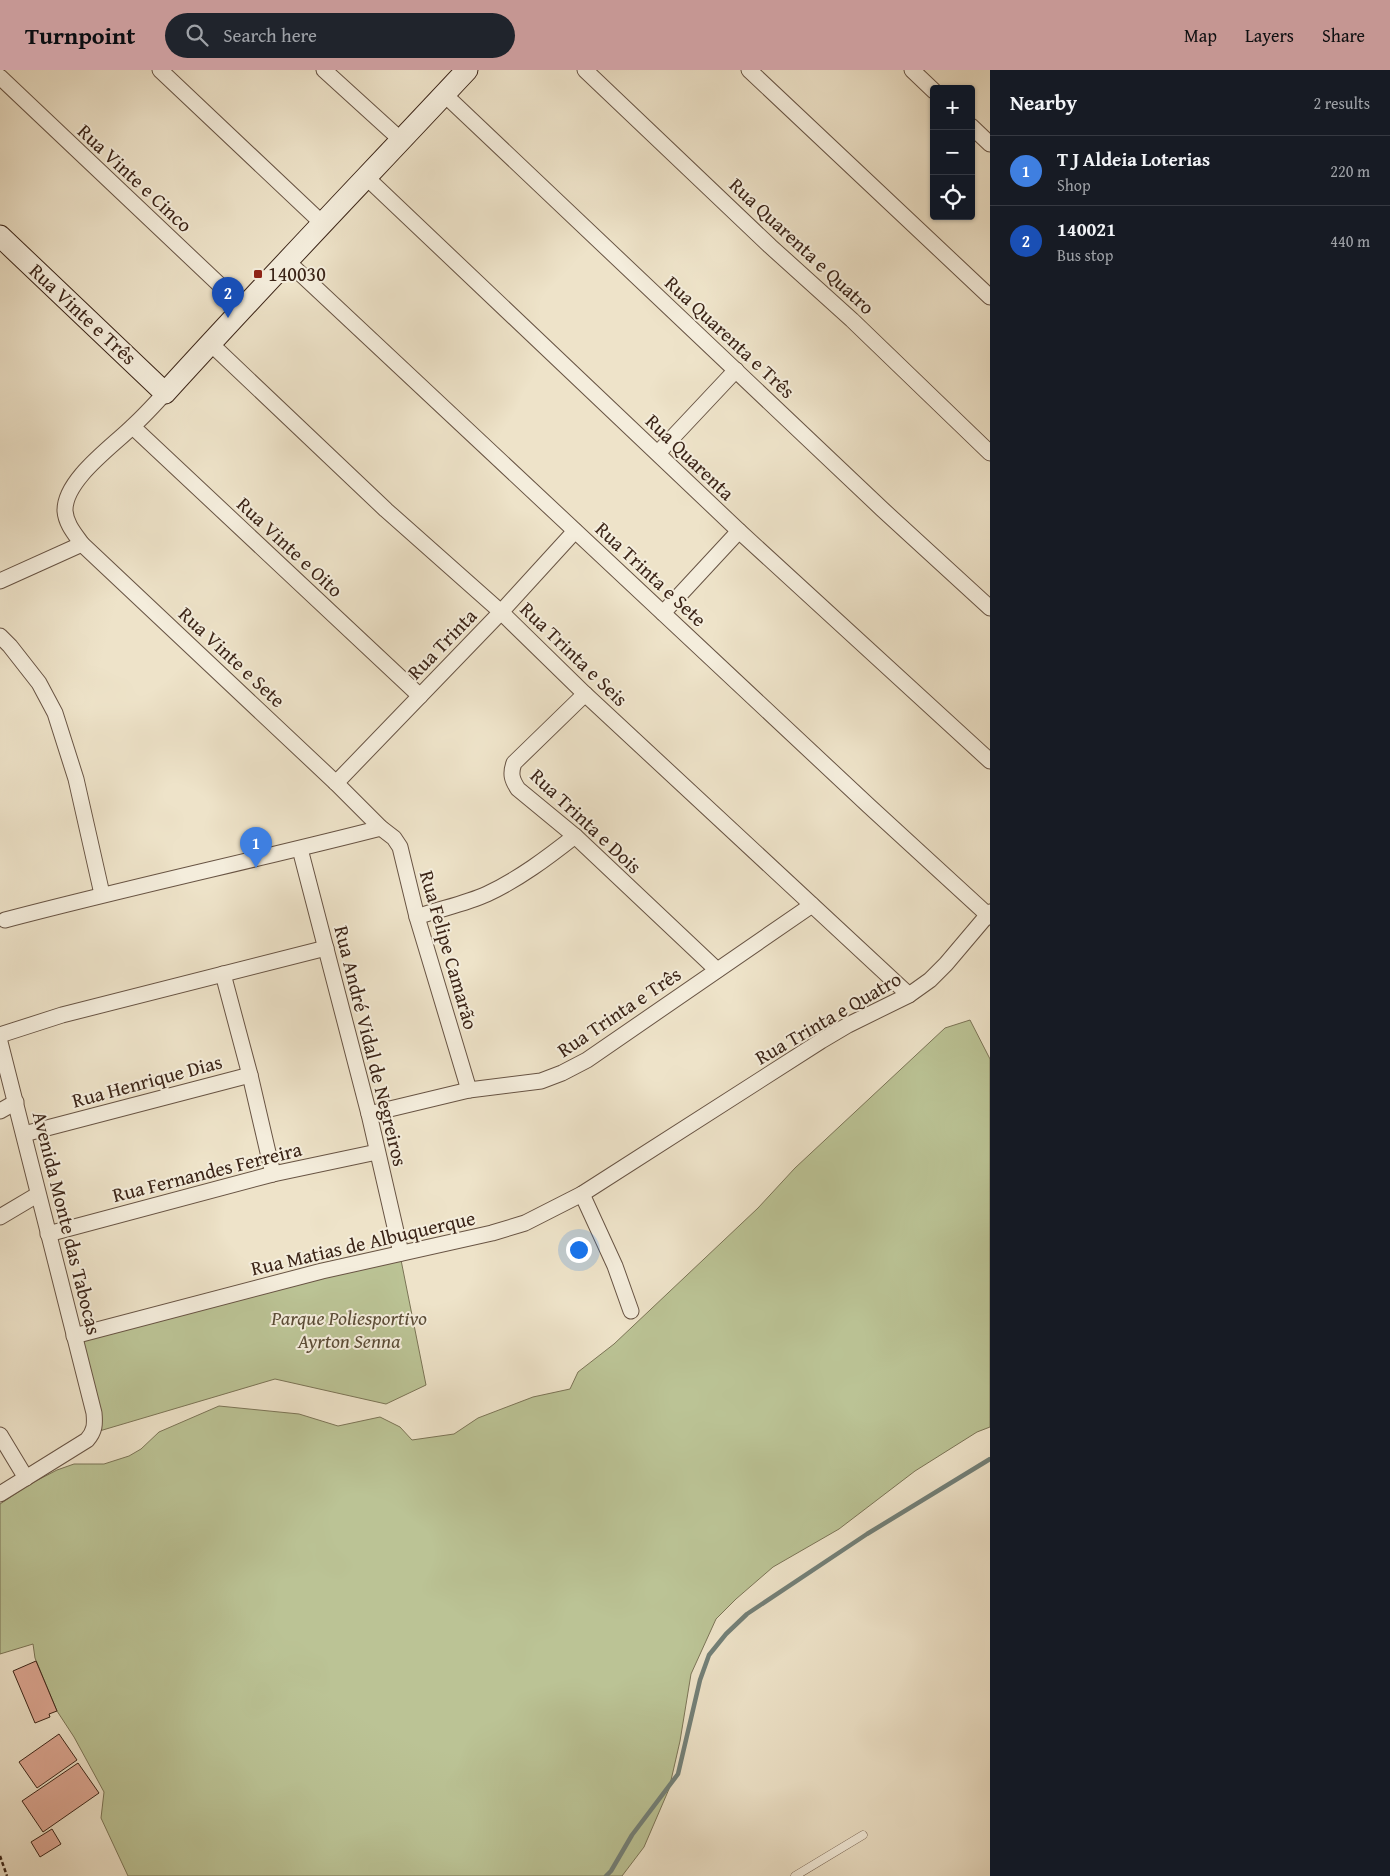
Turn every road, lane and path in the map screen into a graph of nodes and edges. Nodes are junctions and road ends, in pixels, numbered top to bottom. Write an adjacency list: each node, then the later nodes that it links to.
1 (160, 70): 14 (street)
2 (324, 70): 11 (street)
3 (467, 70): 9 (main road)
4 (585, 70): 24 (street, Rua Quarenta e Quatro)
5 (749, 70): 17 (street)
6 (912, 70): 8 (street)
7 (0, 78): 18 (street, Rua Vinte e Cinco)
8 (930, 87)
9 (444, 94): 11 (main road); 20 (street, Rua Quarenta e Três)
10 (975, 130): 12 (street)
11 (401, 140): 13 (main road)
12 (990, 144)
13 (366, 177): 14 (main road); 23 (street, Rua Quarenta)
14 (323, 224): 16 (main road)
15 (0, 236): 21 (main road, Rua Vinte e Três)
16 (287, 260): 18 (main road); 25 (street, Rua Trinta e Sete)
17 (990, 297)
18 (243, 307): 19 (main road)
19 (210, 343): 21 (main road); 30 (street, Rua Trinta e Seis)
20 (736, 370): 23 (street); 29 (street, Rua Quarenta e Três)
21 (165, 393): 22 (street)
22 (133, 426): 27 (street, Rua Vinte e Sete); 34 (street, Rua Vinte e Oito)
23 (658, 453): 26 (street, Rua Quarenta)
24 (990, 454)
25 (575, 531): 30 (street, Rua Trinta); 31 (street, Rua Trinta e Sete)
26 (739, 531): 31 (street); 35 (street, Rua Quarenta)
27 (82, 544): 28 (street); 36 (street, Rua Vinte e Sete)
28 (0, 581)
29 (990, 608)
30 (500, 612): 33 (street, Rua Trinta e Seis); 34 (street, Rua Trinta)
31 (663, 613): 42 (street, Rua Trinta e Sete)
32 (0, 636): 40 (street)
33 (584, 694): 38 (street, Rua Trinta e Dois); 41 (street, Rua Trinta e Seis)
34 (420, 696): 36 (street, Rua Trinta)
35 (990, 760)
36 (336, 783): 37 (street, Rua Vinte e Sete)
37 (381, 828): 39 (street); 43 (street, Rua Felipe Camarão)
38 (574, 836): 43 (street); 46 (street, Rua Trinta e Dois)
39 (300, 849): 40 (street); 45 (street, Rua André Vidal de Negreiros)
40 (102, 894): 44 (street)
41 (812, 905): 46 (street, Rua Trinta e Três); 48 (street, Rua Trinta e Seis)
42 (989, 915): 48 (street, Rua Trinta e Quatro)
43 (416, 917): 52 (street, Rua Felipe Camarão)
44 (5, 920)
45 (326, 948): 47 (street); 55 (street, Rua André Vidal de Negreiros)
46 (717, 970): 52 (street, Rua Trinta e Três)
47 (224, 974): 49 (street); 51 (street)
48 (908, 995): 58 (street, Rua Trinta e Quatro)
49 (0, 1035)
50 (0, 1042): 53 (street, Avenida Monte das Tabocas)
51 (250, 1075): 56 (street, Rua Henrique Dias); 59 (street)
52 (469, 1090): 55 (street, Rua Trinta e Três)
53 (16, 1102): 54 (street); 56 (street, Avenida Monte das Tabocas)
54 (0, 1111)
55 (369, 1114): 57 (street, Rua André Vidal de Negreiros)
56 (24, 1134): 61 (street, Avenida Monte das Tabocas)
57 (378, 1152): 59 (street, Rua Fernandes Ferreira); 64 (street, Rua André Vidal de Negreiros)
58 (648, 1153): 60 (street, Rua Matias de Albuquerque)
59 (274, 1174): 63 (street, Rua Fernandes Ferreira)
60 (582, 1194): 64 (street, Rua Matias de Albuquerque); 65 (street)
61 (38, 1195): 62 (street); 63 (street, Avenida Monte das Tabocas)
62 (0, 1217)
63 (48, 1234): 66 (street, Avenida Monte das Tabocas)
64 (401, 1253): 66 (street, Rua Matias de Albuquerque)
65 (631, 1311)
66 (74, 1336): 68 (street, Avenida Monte das Tabocas)
67 (0, 1435): 68 (street)
68 (26, 1478): 69 (street)
69 (0, 1494)
70 (863, 1835): 73 (lane)
71 (0, 1856): 72 (path)
72 (7, 1876)
73 (795, 1876)

